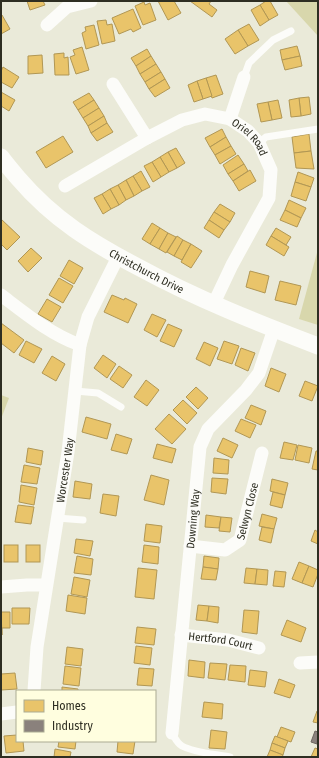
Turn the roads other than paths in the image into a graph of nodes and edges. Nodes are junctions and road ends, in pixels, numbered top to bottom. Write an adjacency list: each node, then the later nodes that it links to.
1 (91, 1): 2 (street)
2 (47, 25)
3 (291, 31): 4 (lane)
4 (244, 77): 6 (street)
5 (113, 84): 8 (street)
6 (230, 119): 8 (street, Oriel Road); 9 (street, Oriel Road)
7 (318, 129): 9 (lane)
8 (147, 138): 11 (street, Oriel Road)
9 (259, 143): 14 (street, Oriel Road)
10 (1, 157): 12 (street, Christchurch Drive)
11 (65, 186)
12 (118, 256): 14 (street, Christchurch Drive); 16 (street, Worcester Way)
13 (1, 295): 16 (street)
14 (214, 304): 15 (street, Christchurch Drive)
15 (274, 329): 17 (street, Christchurch Drive); 23 (street, Downing Way)
16 (80, 345): 18 (street, Worcester Way)
17 (318, 346)
18 (75, 392): 19 (lane); 21 (street, Worcester Way)
19 (120, 407)
20 (262, 453): 23 (street, Selwyn Close)
21 (57, 518): 22 (lane); 24 (street, Worcester Way)
22 (83, 520)
23 (190, 546): 26 (street, Downing Way)
24 (46, 586): 25 (street); 30 (street, Worcester Way)
25 (1, 587)
26 (181, 635): 27 (street, Hertford Court); 33 (street, Downing Way)
27 (259, 648)
28 (318, 662): 29 (street)
29 (300, 663)
30 (34, 690)
31 (16, 712): 32 (street)
32 (1, 714)
33 (172, 733): 34 (lane)
34 (230, 757)

